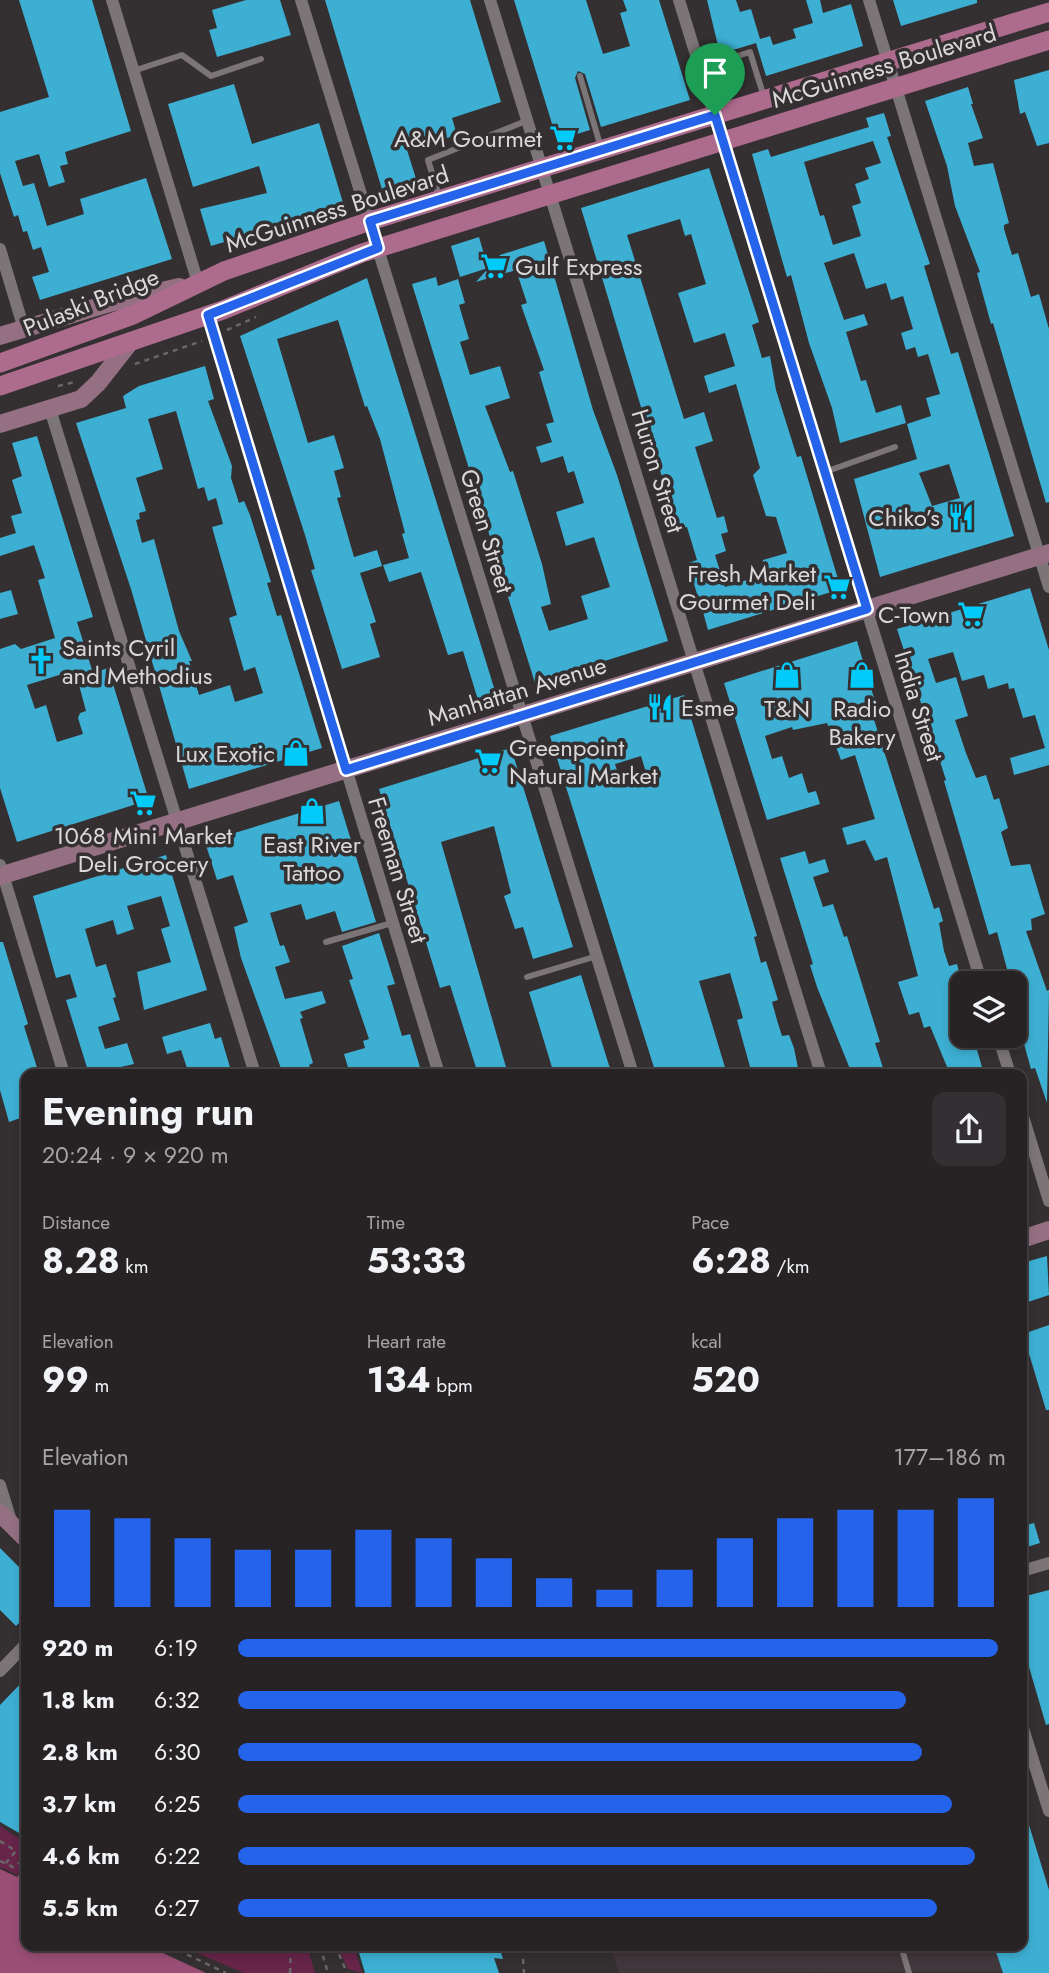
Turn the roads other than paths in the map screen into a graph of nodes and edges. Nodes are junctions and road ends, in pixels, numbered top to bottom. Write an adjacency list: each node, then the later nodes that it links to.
1 (111, 0): 11 (street)
2 (301, 0): 22 (street, Green Street)
3 (490, 0): 16 (street, Huron Street)
4 (681, 0): 10 (street, India Street)
5 (869, 0): 9 (street)
6 (1049, 12): 9 (main road, McGuinness Boulevard)
7 (1049, 40): 13 (main road, McGuinness Boulevard)
8 (261, 59): 11 (lane)
9 (888, 62): 13 (street); 14 (main road, McGuinness Boulevard)
10 (700, 68): 14 (lane); 15 (street, India Street)
11 (133, 71): 25 (street)
12 (580, 76): 18 (lane)
13 (896, 88): 17 (main road, McGuinness Boulevard); 36 (street)
14 (765, 100): 15 (main road, McGuinness Boulevard)
15 (715, 115): 17 (street, India Street); 18 (main road, McGuinness Boulevard)
16 (528, 121): 19 (street, Huron Street); 21 (lane)
17 (723, 141): 20 (main road, McGuinness Boulevard); 35 (street, India Street)
18 (602, 150): 19 (main road, McGuinness Boulevard)
19 (543, 168): 20 (street, Huron Street); 21 (main road, McGuinness Boulevard)
20 (551, 195): 23 (main road, McGuinness Boulevard); 39 (street, Huron Street)
21 (440, 200): 22 (main road, McGuinness Boulevard)
22 (370, 221): 23 (street, Green Street); 25 (main road, McGuinness Boulevard)
23 (378, 248): 26 (main road, McGuinness Boulevard); 40 (street, Green Street)
24 (0, 249): 27 (street)
25 (198, 283): 27 (street, McGuinness Boulevard); 30 (main road, Pulaski Bridge)
26 (208, 315): 29 (main road, McGuinness Boulevard); 41 (street, Freeman Street)
27 (24, 329): 28 (street, McGuinness Boulevard)
28 (0, 336)
29 (131, 341): 31 (main road, Pulaski Bridge); 32 (street)
30 (0, 363)
31 (0, 386)
32 (50, 409): 33 (street); 42 (street)
33 (0, 424)
34 (895, 447): 35 (lane)
35 (825, 472): 38 (street, India Street)
36 (1044, 555): 37 (street); 38 (street, Manhattan Avenue)
37 (1049, 587)
38 (867, 609): 39 (street, Manhattan Avenue); 47 (street, India Street)
39 (695, 662): 40 (street, Manhattan Avenue); 54 (street, Huron Street)
40 (522, 716): 41 (street, Manhattan Avenue); 46 (street, Green Street)
41 (346, 770): 42 (street, Manhattan Avenue); 44 (street, Freeman Street)
42 (177, 822): 43 (street, Manhattan Avenue); 51 (street)
43 (1, 872): 50 (street)
44 (392, 923): 45 (lane); 52 (street, Freeman Street)
45 (326, 942)
46 (597, 956): 48 (lane); 53 (street, Green Street)
47 (978, 971)
48 (527, 977)
49 (1002, 1048): 55 (street)
50 (62, 1069)
51 (253, 1069)
52 (437, 1069)
53 (631, 1069)
54 (819, 1069)
55 (1008, 1069)
56 (1027, 1129): 57 (street)
57 (1049, 1201)
58 (1049, 1230): 59 (street)
59 (1027, 1237)
60 (0, 1485): 61 (street)
61 (6, 1519): 62 (street)
62 (21, 1534)
63 (1049, 1563): 64 (street)
64 (1027, 1570)
65 (21, 1649): 66 (street)
66 (0, 1671)
67 (1027, 1741): 68 (street)
68 (1049, 1811)
69 (902, 1951): 70 (lane)
70 (909, 1973)

